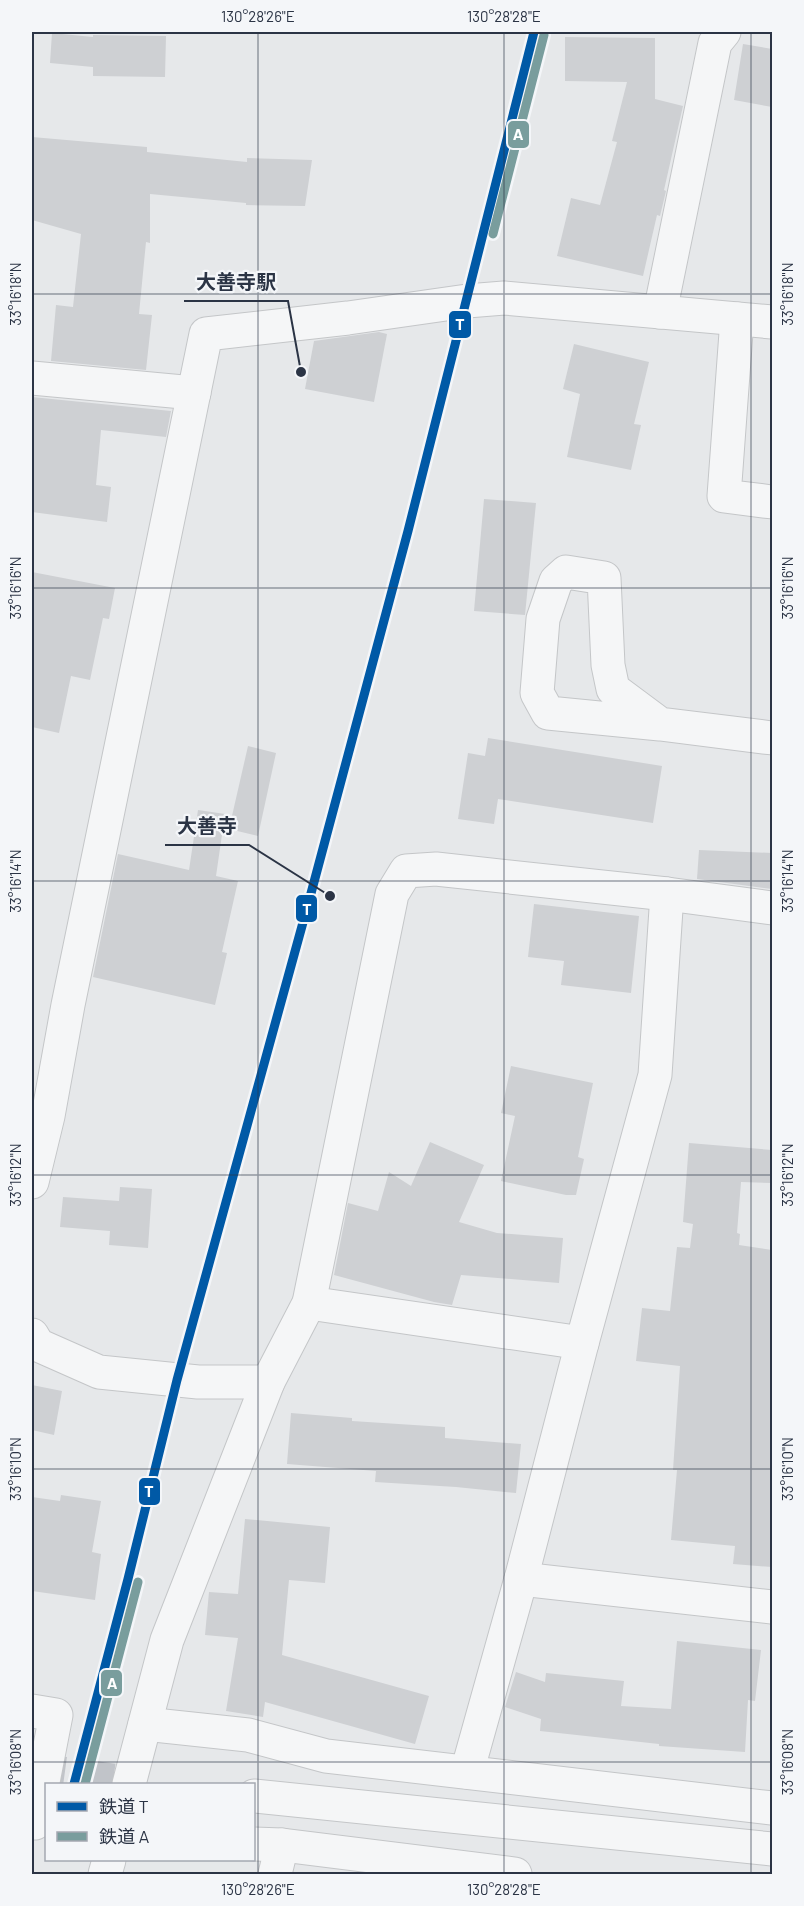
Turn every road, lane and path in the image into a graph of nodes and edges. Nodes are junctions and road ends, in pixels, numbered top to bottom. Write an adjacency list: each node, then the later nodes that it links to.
1 (724, 32): 2 (street)
2 (660, 312): 3 (street); 6 (street)
3 (737, 319): 4 (street); 7 (street)
4 (772, 322)
5 (32, 378): 6 (street)
6 (194, 393): 12 (street)
7 (772, 502)
8 (660, 724): 8 (street); 9 (street)
9 (772, 738)
10 (667, 894): 11 (street); 13 (street); 15 (street)
11 (772, 908)
12 (32, 1182)
13 (309, 1304): 15 (street); 16 (street)
14 (32, 1335): 16 (street)
15 (582, 1343): 17 (street)
16 (268, 1382): 20 (street)
17 (521, 1580): 18 (street); 21 (street)
18 (772, 1607)
19 (32, 1711): 25 (street)
20 (145, 1724): 21 (street); 22 (street)
21 (467, 1772): 24 (street)
22 (130, 1783)
23 (255, 1796): 26 (street)
24 (772, 1808)
25 (32, 1822)
26 (772, 1849)
27 (270, 1855): 28 (street)
28 (515, 1875)

